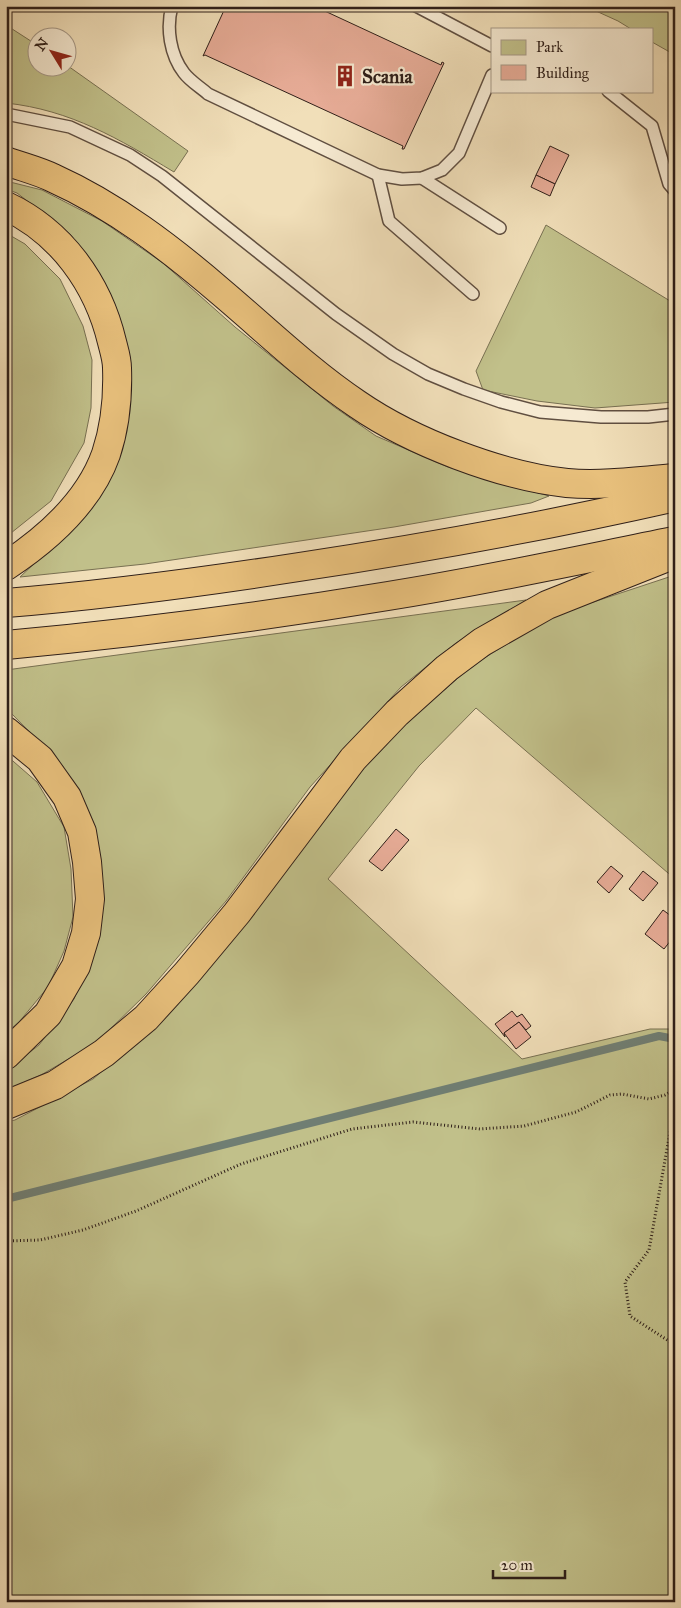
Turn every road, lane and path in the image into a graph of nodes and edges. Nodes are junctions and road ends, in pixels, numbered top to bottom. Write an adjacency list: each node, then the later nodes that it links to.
1 (172, 6): 8 (lane)
2 (416, 6): 3 (lane)
3 (491, 45)
4 (491, 77): 9 (lane)
5 (609, 92): 10 (lane)
6 (6, 114): 14 (lane)
7 (6, 161): 15 (highway)
8 (378, 175): 9 (lane); 13 (lane)
9 (422, 178): 12 (lane)
10 (675, 191)
11 (6, 206): 19 (highway)
12 (500, 228)
13 (473, 294)
14 (675, 414)
15 (675, 478)
16 (675, 498): 20 (highway)
17 (675, 540): 21 (highway)
18 (675, 554): 26 (highway)
19 (6, 566)
20 (6, 603)
21 (6, 645)
22 (6, 731): 23 (highway)
23 (6, 1056)
24 (675, 1089): 27 (path)
25 (675, 1104): 28 (path)
26 (6, 1105)
27 (6, 1241)
28 (675, 1345)

